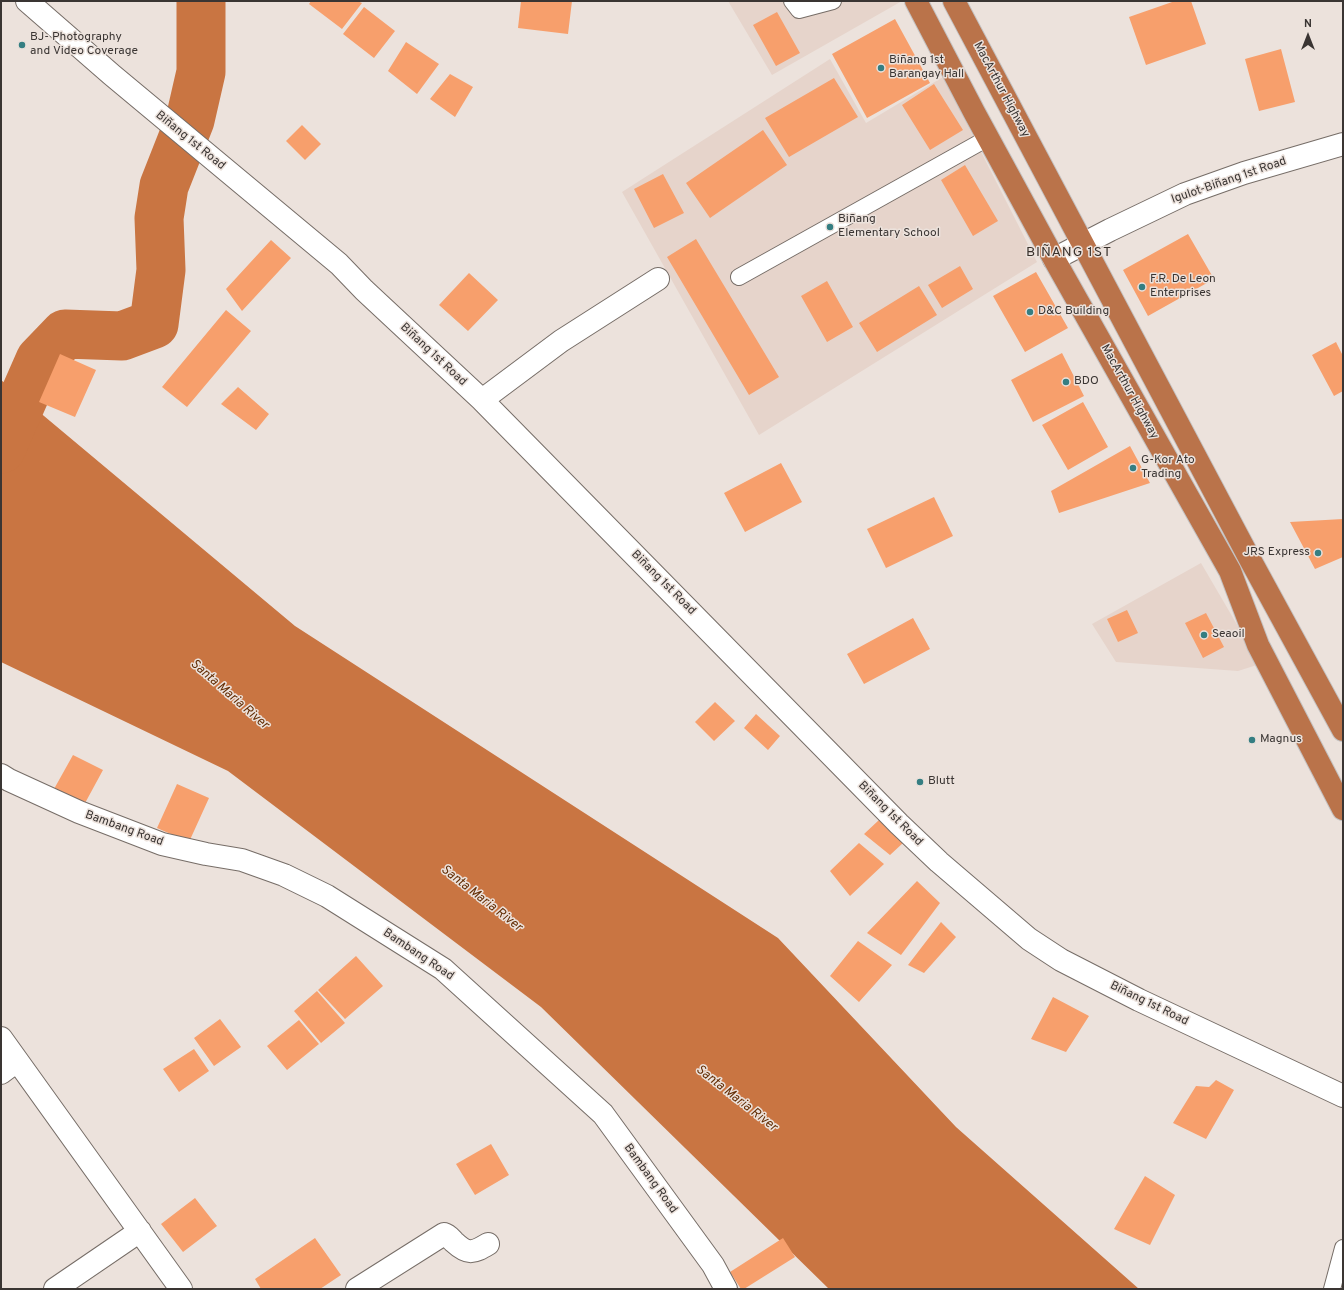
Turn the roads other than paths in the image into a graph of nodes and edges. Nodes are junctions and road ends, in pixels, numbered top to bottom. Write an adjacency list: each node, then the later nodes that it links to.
1 (27, 1): 12 (street, Biñang 1st Road)
2 (792, 1): 3 (lane)
3 (833, 1)
4 (916, 1): 6 (highway, MacArthur Highway)
5 (954, 1): 8 (highway, MacArthur Highway)
6 (988, 138): 9 (highway, MacArthur Highway); 10 (lane)
7 (1343, 144): 8 (street, Igulot-Biñang 1st Road)
8 (1084, 244): 9 (street, Igulot-Biñang 1st Road); 13 (highway, MacArthur Highway)
9 (1054, 259): 15 (highway, MacArthur Highway)
10 (739, 277)
11 (658, 279): 12 (street)
12 (482, 400): 18 (street, Biñang 1st Road)
13 (1343, 730)
14 (4, 781): 25 (street, Bambang Road)
15 (1343, 809)
16 (1, 1038): 17 (street)
17 (9, 1067): 19 (street)
18 (1343, 1096)
19 (140, 1231): 22 (street); 23 (street)
20 (488, 1244): 24 (street)
21 (1343, 1248): 26 (lane)
22 (55, 1289)
23 (181, 1289)
24 (357, 1289)
25 (726, 1289)
26 (1332, 1289)

